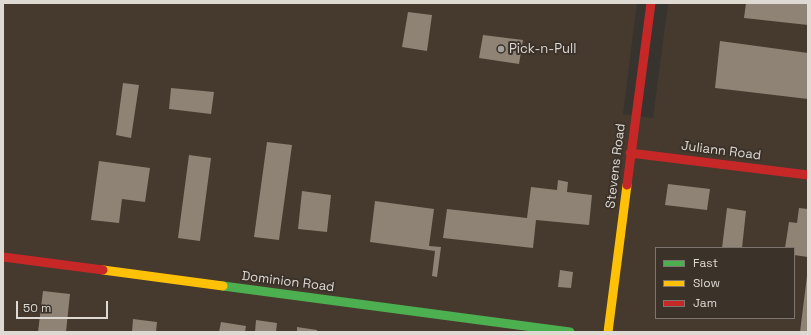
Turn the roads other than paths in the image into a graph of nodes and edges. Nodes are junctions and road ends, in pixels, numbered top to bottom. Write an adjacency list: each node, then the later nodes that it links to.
1 (651, 3): 2 (street, Stevens Road)
2 (630, 153): 3 (street, Juliann Road); 6 (street, Stevens Road)
3 (808, 175)
4 (3, 256): 5 (street, Dominion Road)
5 (570, 332)
6 (608, 332)

